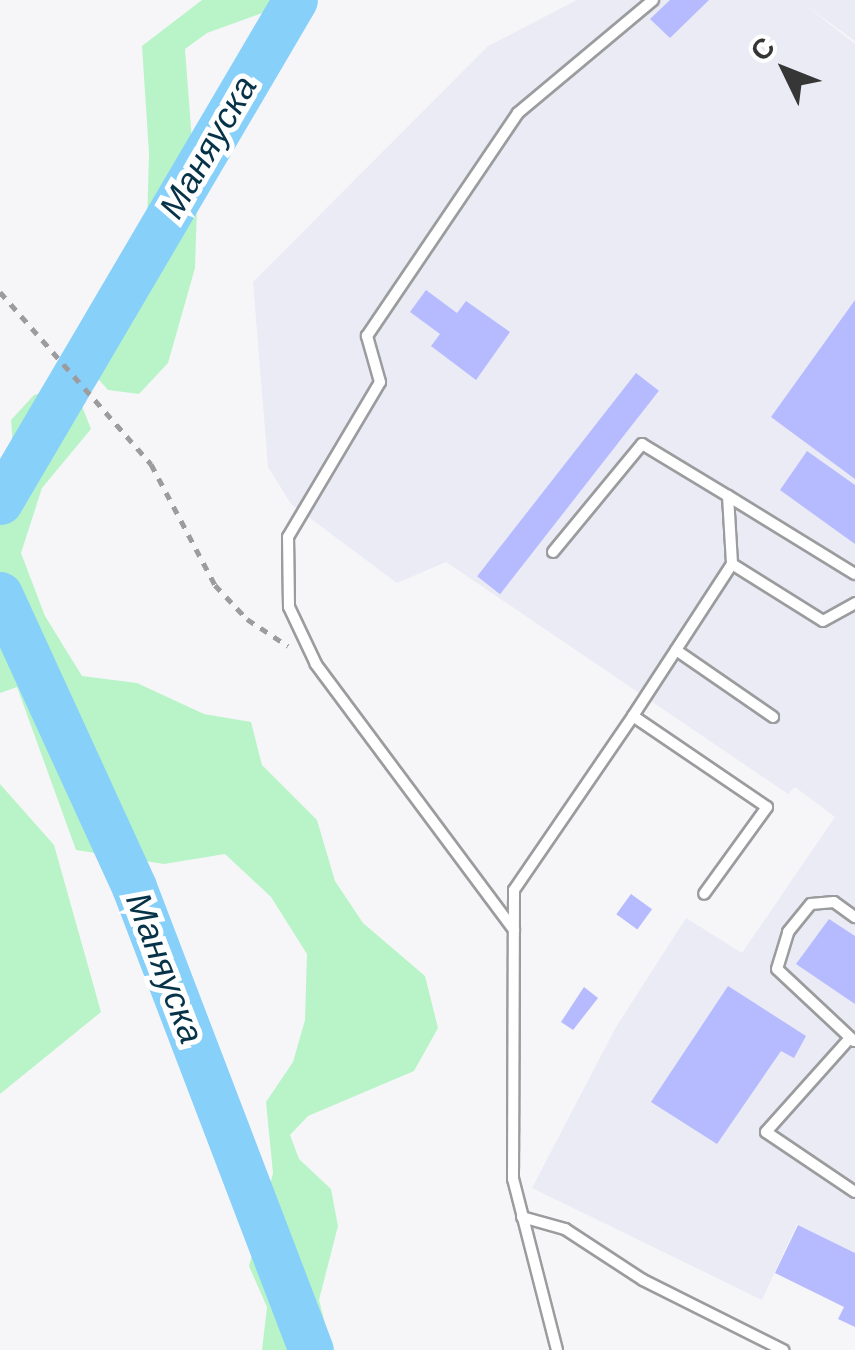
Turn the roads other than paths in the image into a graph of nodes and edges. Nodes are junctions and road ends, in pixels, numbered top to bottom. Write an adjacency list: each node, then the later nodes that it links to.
1 (653, 0): 12 (lane)
2 (728, 496): 3 (lane); 4 (lane); 5 (lane)
3 (553, 552)
4 (732, 564): 6 (lane); 7 (lane)
5 (855, 574)
6 (855, 603)
7 (676, 650): 8 (lane); 9 (lane)
8 (632, 716): 10 (lane); 12 (lane)
9 (773, 716)
10 (704, 894)
11 (855, 917): 13 (lane)
12 (514, 930): 15 (lane)
13 (852, 1040): 14 (lane)
14 (855, 1192)
15 (522, 1217): 16 (lane); 17 (lane)
16 (557, 1350)
17 (783, 1350)

